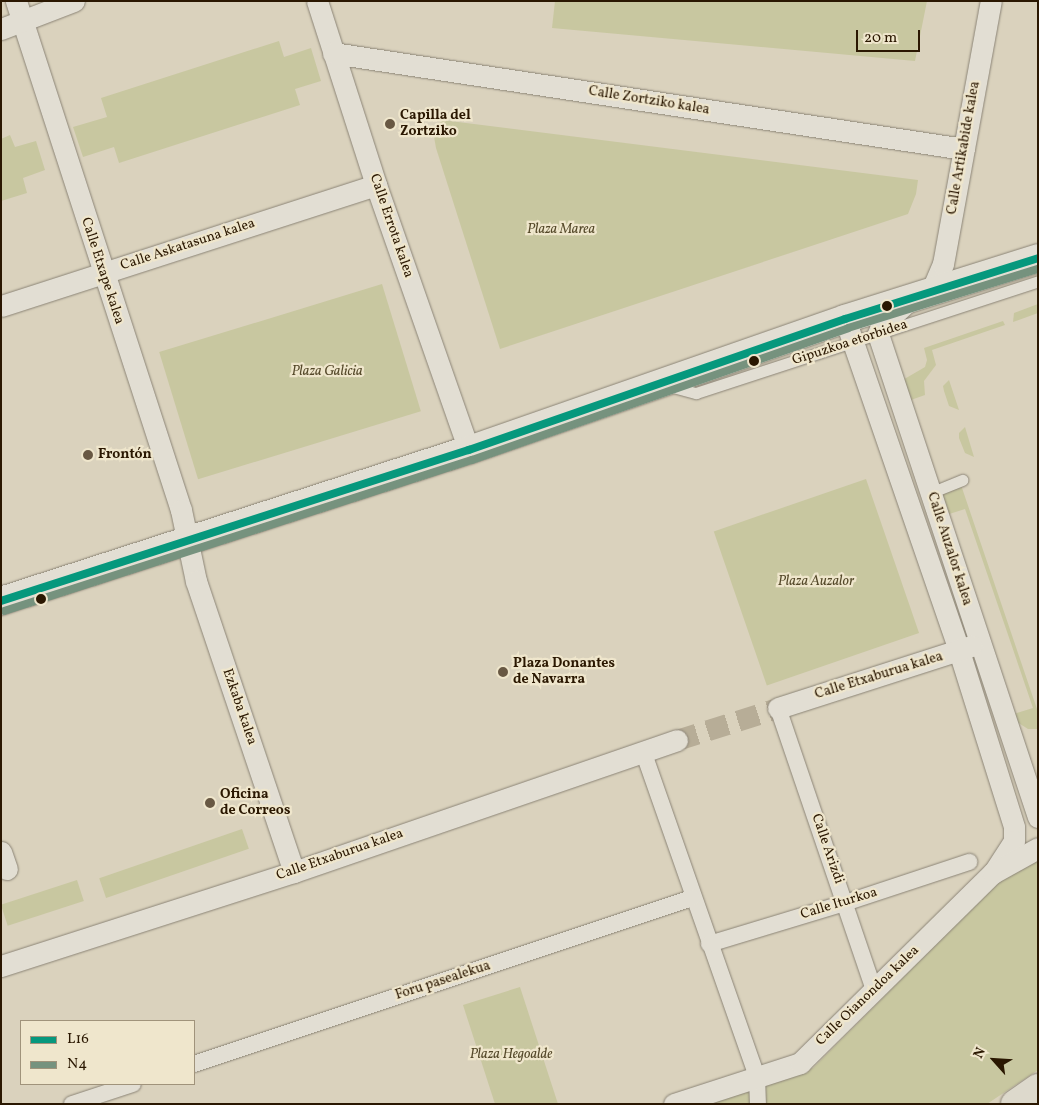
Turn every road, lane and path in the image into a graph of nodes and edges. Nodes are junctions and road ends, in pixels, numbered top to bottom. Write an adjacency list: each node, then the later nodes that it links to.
1 (16, 1): 5 (street, Calle Etxape kalea)
2 (74, 1): 5 (street)
3 (317, 1): 7 (street, Calle Errota kalea)
4 (991, 1): 8 (street, Calle Artikabide kalea)
5 (22, 22): 6 (street); 11 (street, Calle Etxape kalea)
6 (1, 29)
7 (333, 53): 8 (street, Calle Zortziko kalea); 9 (street, Calle Errota kalea)
8 (964, 149): 13 (street, Calle Artikabide kalea)
9 (376, 185): 11 (street, Calle Askatasuna kalea); 17 (street, Calle Errota kalea)
10 (1038, 258): 13 (main road, Gipuzkoa etorbidea)
11 (103, 272): 14 (street, Calle Askatasuna kalea); 20 (street, Calle Etxape kalea)
12 (1038, 281): 16 (lane, Gipuzkoa etorbidea)
13 (922, 294): 15 (main road, Gipuzkoa etorbidea); 16 (street)
14 (1, 306)
15 (850, 330): 16 (lane, Gipuzkoa etorbidea); 17 (main road, Gipuzkoa etorbidea); 23 (street, Calle Auzalor kalea)
16 (878, 334): 19 (street, Calle Auzalor kalea)
17 (469, 450): 20 (main road, Gipuzkoa etorbidea)
18 (962, 480): 19 (lane)
19 (930, 493): 22 (street, Calle Auzalor kalea)
20 (187, 542): 21 (main road, Gipuzkoa etorbidea); 31 (street, Ezkaba kalea)
21 (1, 601)
22 (980, 643): 23 (street, Calle Etxaburua kalea); 27 (street, Calle Auzalor kalea)
23 (959, 651): 24 (street, Calle Etxaburua kalea); 28 (street, Calle Auzalor kalea)
24 (778, 708): 34 (street, Calle Arizdi)
25 (677, 740): 26 (street, Calle Etxaburua kalea)
26 (643, 751): 31 (street, Calle Etxaburua kalea); 33 (street)
27 (1035, 804): 28 (street, Calle Auzalor kalea)
28 (1014, 827): 32 (street)
29 (1038, 848): 32 (street, Calle Oianondoa kalea)
30 (969, 862): 34 (street, Calle Iturkoa)
31 (294, 872): 36 (street, Calle Etxaburua kalea)
32 (993, 873): 37 (street, Calle Oianondoa kalea)
33 (692, 898): 35 (street); 38 (street, Foru pasealekua)
34 (846, 903): 35 (street, Calle Iturkoa); 37 (street, Calle Arizdi)
35 (709, 944): 39 (street)
36 (1, 966)
37 (874, 990): 39 (street, Calle Oianondoa kalea)
38 (195, 1064)
39 (757, 1076): 43 (street, Calle Oianondoa kalea); 44 (street)
40 (130, 1085): 42 (street)
41 (1038, 1088): 45 (highway)
42 (72, 1104)
43 (674, 1104)
44 (758, 1104)
45 (1015, 1104)

